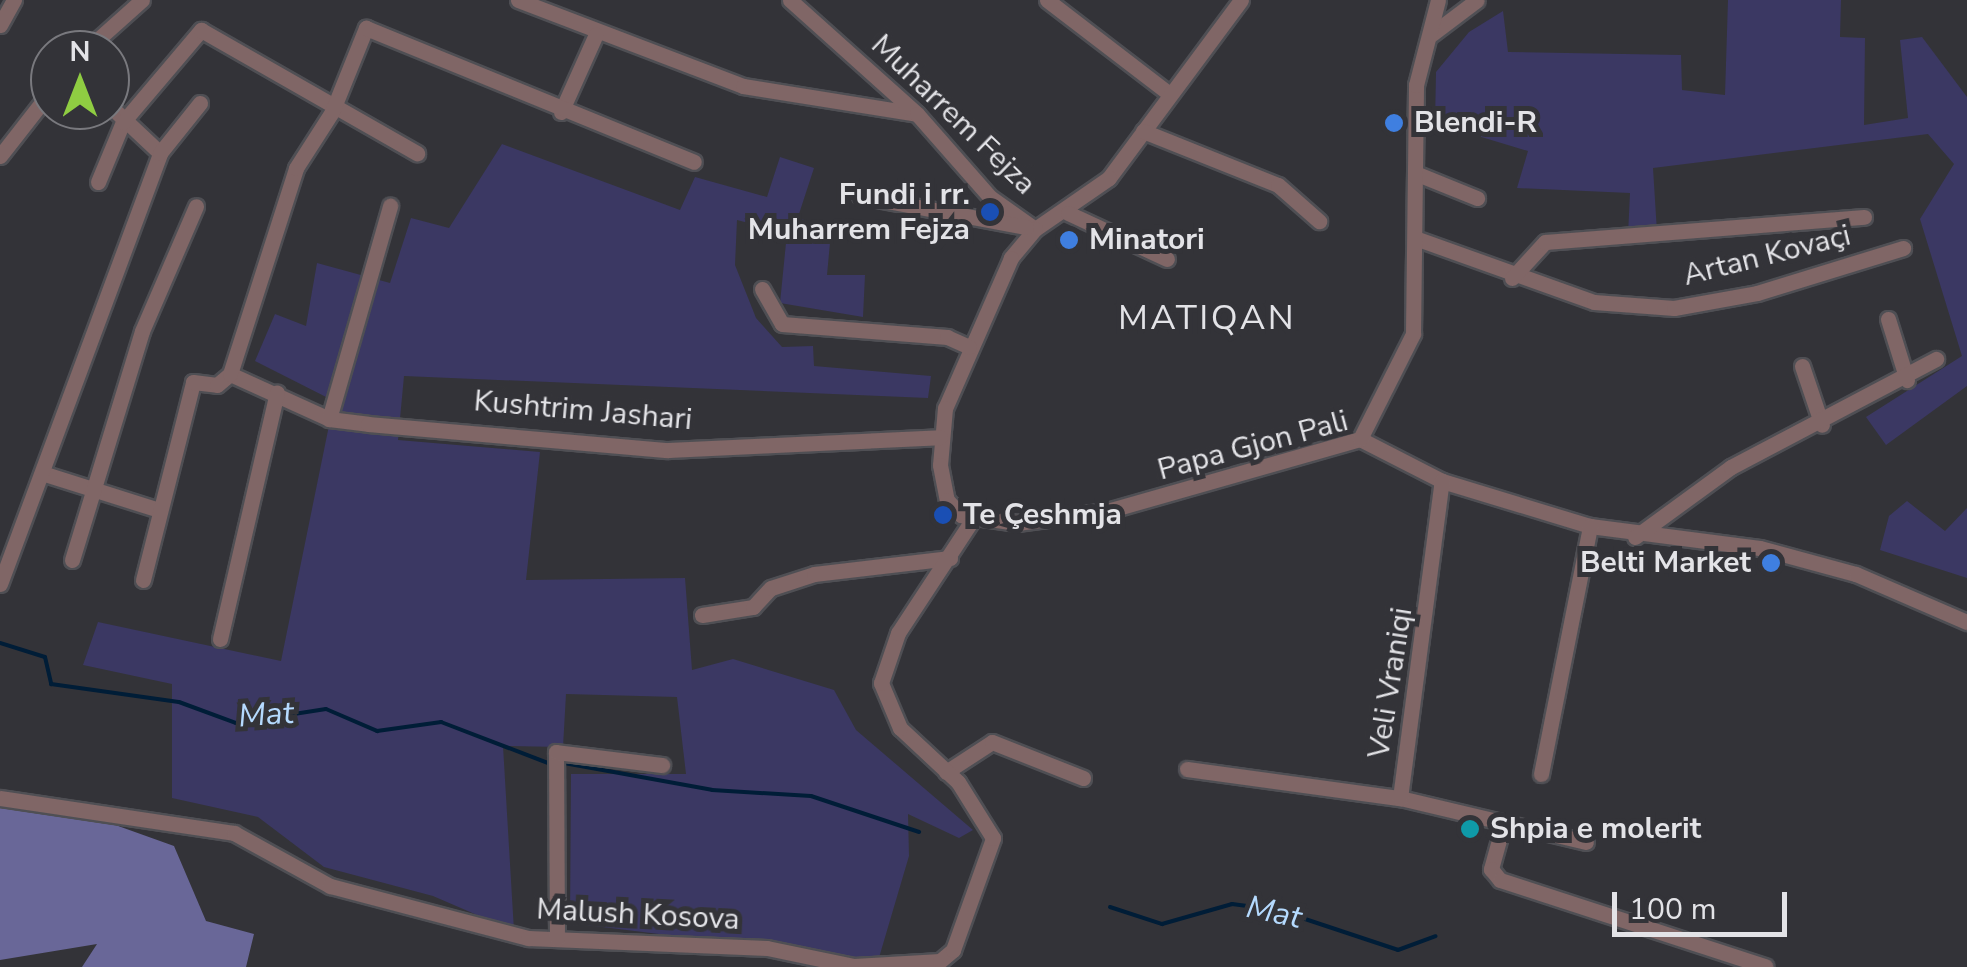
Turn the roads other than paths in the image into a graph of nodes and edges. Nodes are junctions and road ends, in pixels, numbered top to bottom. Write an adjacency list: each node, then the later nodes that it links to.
1 (14, 0): 9 (street)
2 (142, 0): 10 (street)
3 (518, 0): 11 (street)
4 (790, 0): 19 (street, Muharrem Fejza)
5 (1047, 0): 13 (street)
6 (1241, 0): 13 (street)
7 (1438, 0): 12 (street)
8 (1477, 0): 12 (street)
9 (0, 26)
10 (108, 30)
11 (596, 34): 16 (street); 19 (street)
12 (1430, 37): 29 (street)
13 (1167, 92): 24 (street)
14 (200, 103): 25 (street)
15 (332, 112): 16 (street); 18 (street); 26 (street); 48 (street)
16 (561, 112): 28 (street)
17 (30, 114): 22 (street)
18 (130, 114)
19 (917, 114): 38 (street, Muharrem Fejza)
20 (0, 119): 22 (street)
21 (130, 128): 25 (street)
22 (15, 130): 27 (street)
23 (120, 130): 30 (street)
24 (1143, 131): 35 (street); 37 (street)
25 (160, 152): 55 (street)
26 (417, 153)
27 (0, 156)
28 (694, 162)
29 (1415, 172): 32 (street); 39 (street)
30 (98, 182)
31 (860, 196): 38 (street)
32 (1477, 198)
33 (196, 206): 57 (street)
34 (390, 206): 51 (street)
35 (1068, 213): 38 (street); 41 (street)
36 (1864, 217): 42 (street)
37 (1318, 222)
38 (1035, 229): 45 (street)
39 (1415, 238): 42 (street, Artan Kovaçi); 54 (street)
40 (1903, 248): 42 (street, Artan Kovaçi)
41 (1167, 259)
42 (1512, 278)
43 (762, 289): 45 (street)
44 (1888, 319): 49 (street)
45 (968, 346): 53 (street)
46 (1936, 359): 49 (street)
47 (1802, 366): 52 (street)
48 (230, 374): 50 (street, Kushtrim Jashari); 58 (street)
49 (1907, 380): 52 (street)
50 (277, 392): 51 (street, Kushtrim Jashari); 68 (street)
51 (329, 419): 53 (street, Kushtrim Jashari)
52 (1822, 425): 61 (street)
53 (940, 438): 59 (street)
54 (1360, 439): 56 (street, Papa Gjon Pali); 59 (street, Papa Gjon Pali)
55 (45, 474): 57 (street); 65 (street)
56 (1442, 481): 60 (street, Papa Gjon Pali); 75 (street, Veli Vraniqi)
57 (90, 488): 58 (street); 63 (street)
58 (159, 510): 64 (street)
59 (973, 520): 62 (street, Malush Kosova)
60 (1590, 526): 61 (street, Papa Gjon Pali); 72 (street)
61 (1634, 537): 67 (street, Papa Gjon Pali)
62 (950, 558): 66 (street); 71 (street, Malush Kosova)
63 (72, 560)
64 (143, 580)
65 (0, 584)
66 (702, 615)
67 (1967, 622)
68 (220, 638)
69 (662, 766): 78 (street)
70 (1186, 768): 75 (street, Veli Vraniqi)
71 (946, 772): 73 (street); 79 (street, Malush Kosova)
72 (1541, 774)
73 (1083, 778)
74 (0, 798): 78 (street, Malush Kosova)
75 (1400, 798): 76 (street)
76 (1504, 822): 77 (street); 80 (street)
77 (1586, 842)
78 (557, 940): 79 (street, Malush Kosova)
79 (818, 965)
80 (1764, 966)

